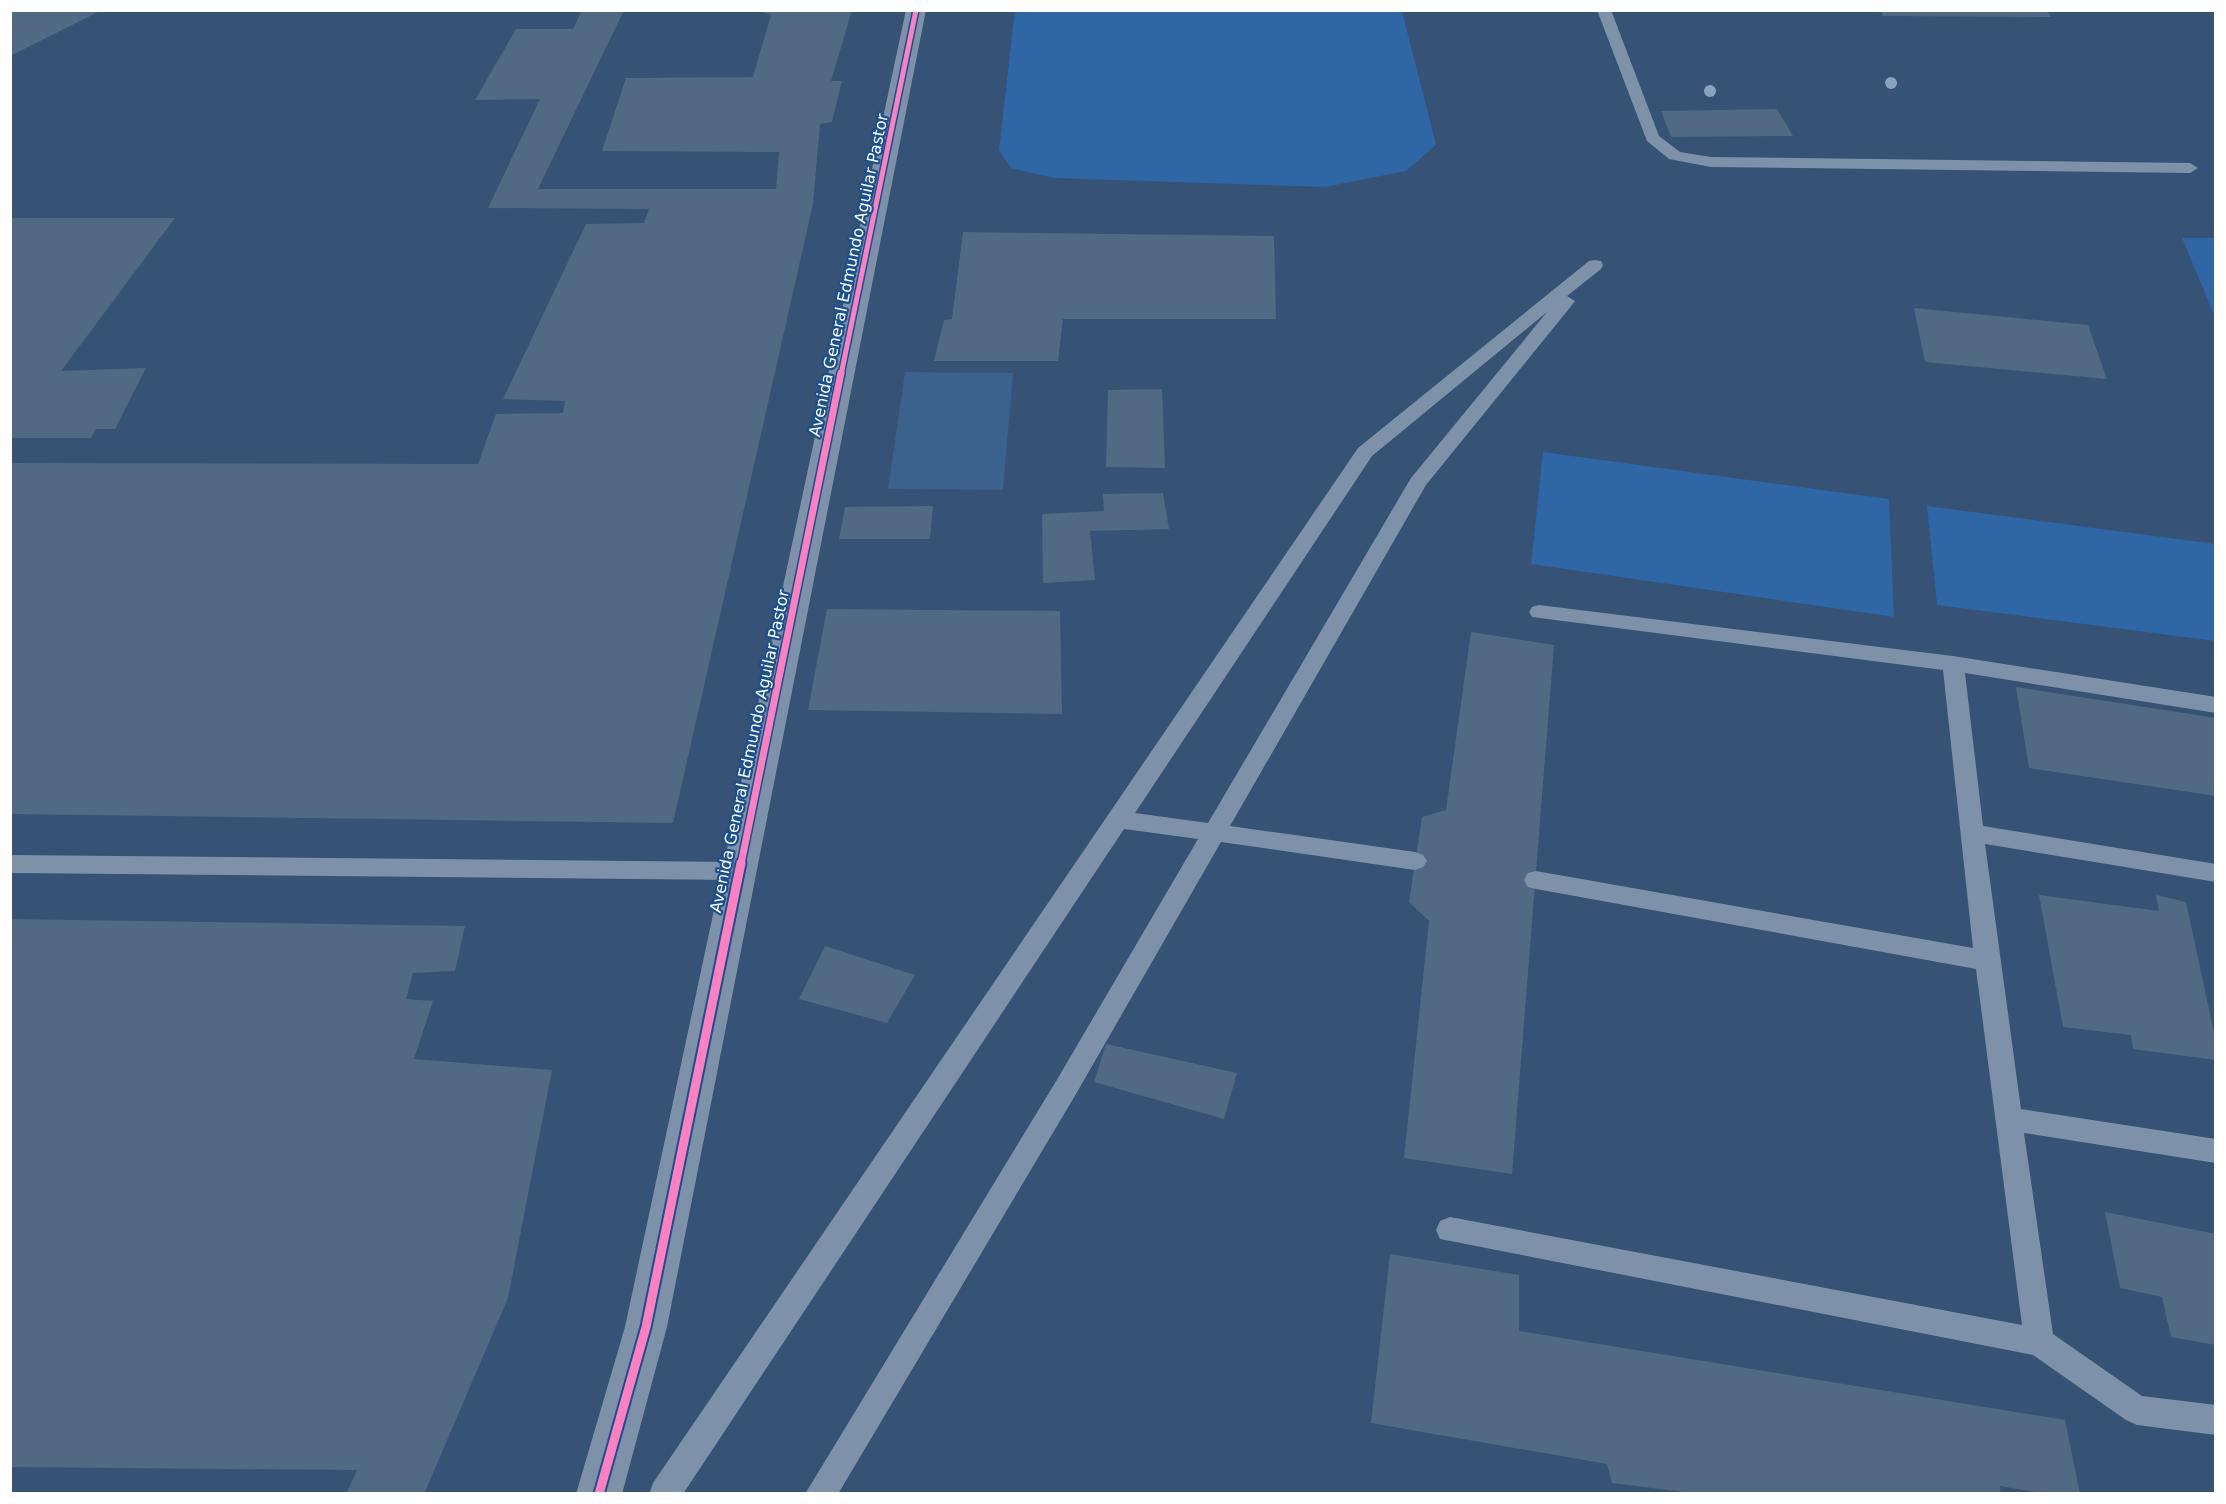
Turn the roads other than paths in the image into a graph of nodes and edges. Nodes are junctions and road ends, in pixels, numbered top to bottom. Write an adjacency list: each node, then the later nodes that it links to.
1 (916, 10): 12 (street, Avenida General Edmundo Aguilar Pastor)
2 (1604, 10): 3 (lane)
3 (2190, 168)
4 (1539, 612): 5 (lane)
5 (1953, 663): 6 (lane); 9 (lane)
6 (2216, 705)
7 (1118, 819): 8 (lane); 8 (lane); 22 (lane)
8 (1214, 833): 10 (lane); 23 (lane)
9 (1974, 833): 13 (lane); 15 (lane)
10 (1415, 861)
11 (10, 864): 12 (lane)
12 (738, 871): 21 (street, Avenida General Edmundo Aguilar Pastor)
13 (2216, 873)
14 (1536, 880): 15 (lane)
15 (1987, 961): 16 (lane)
16 (2008, 1119): 17 (lane); 19 (lane)
17 (2216, 1150)
18 (1450, 1230): 19 (lane)
19 (2039, 1342): 20 (lane)
20 (2216, 1420)
21 (599, 1494)
22 (664, 1494)
23 (819, 1494)

